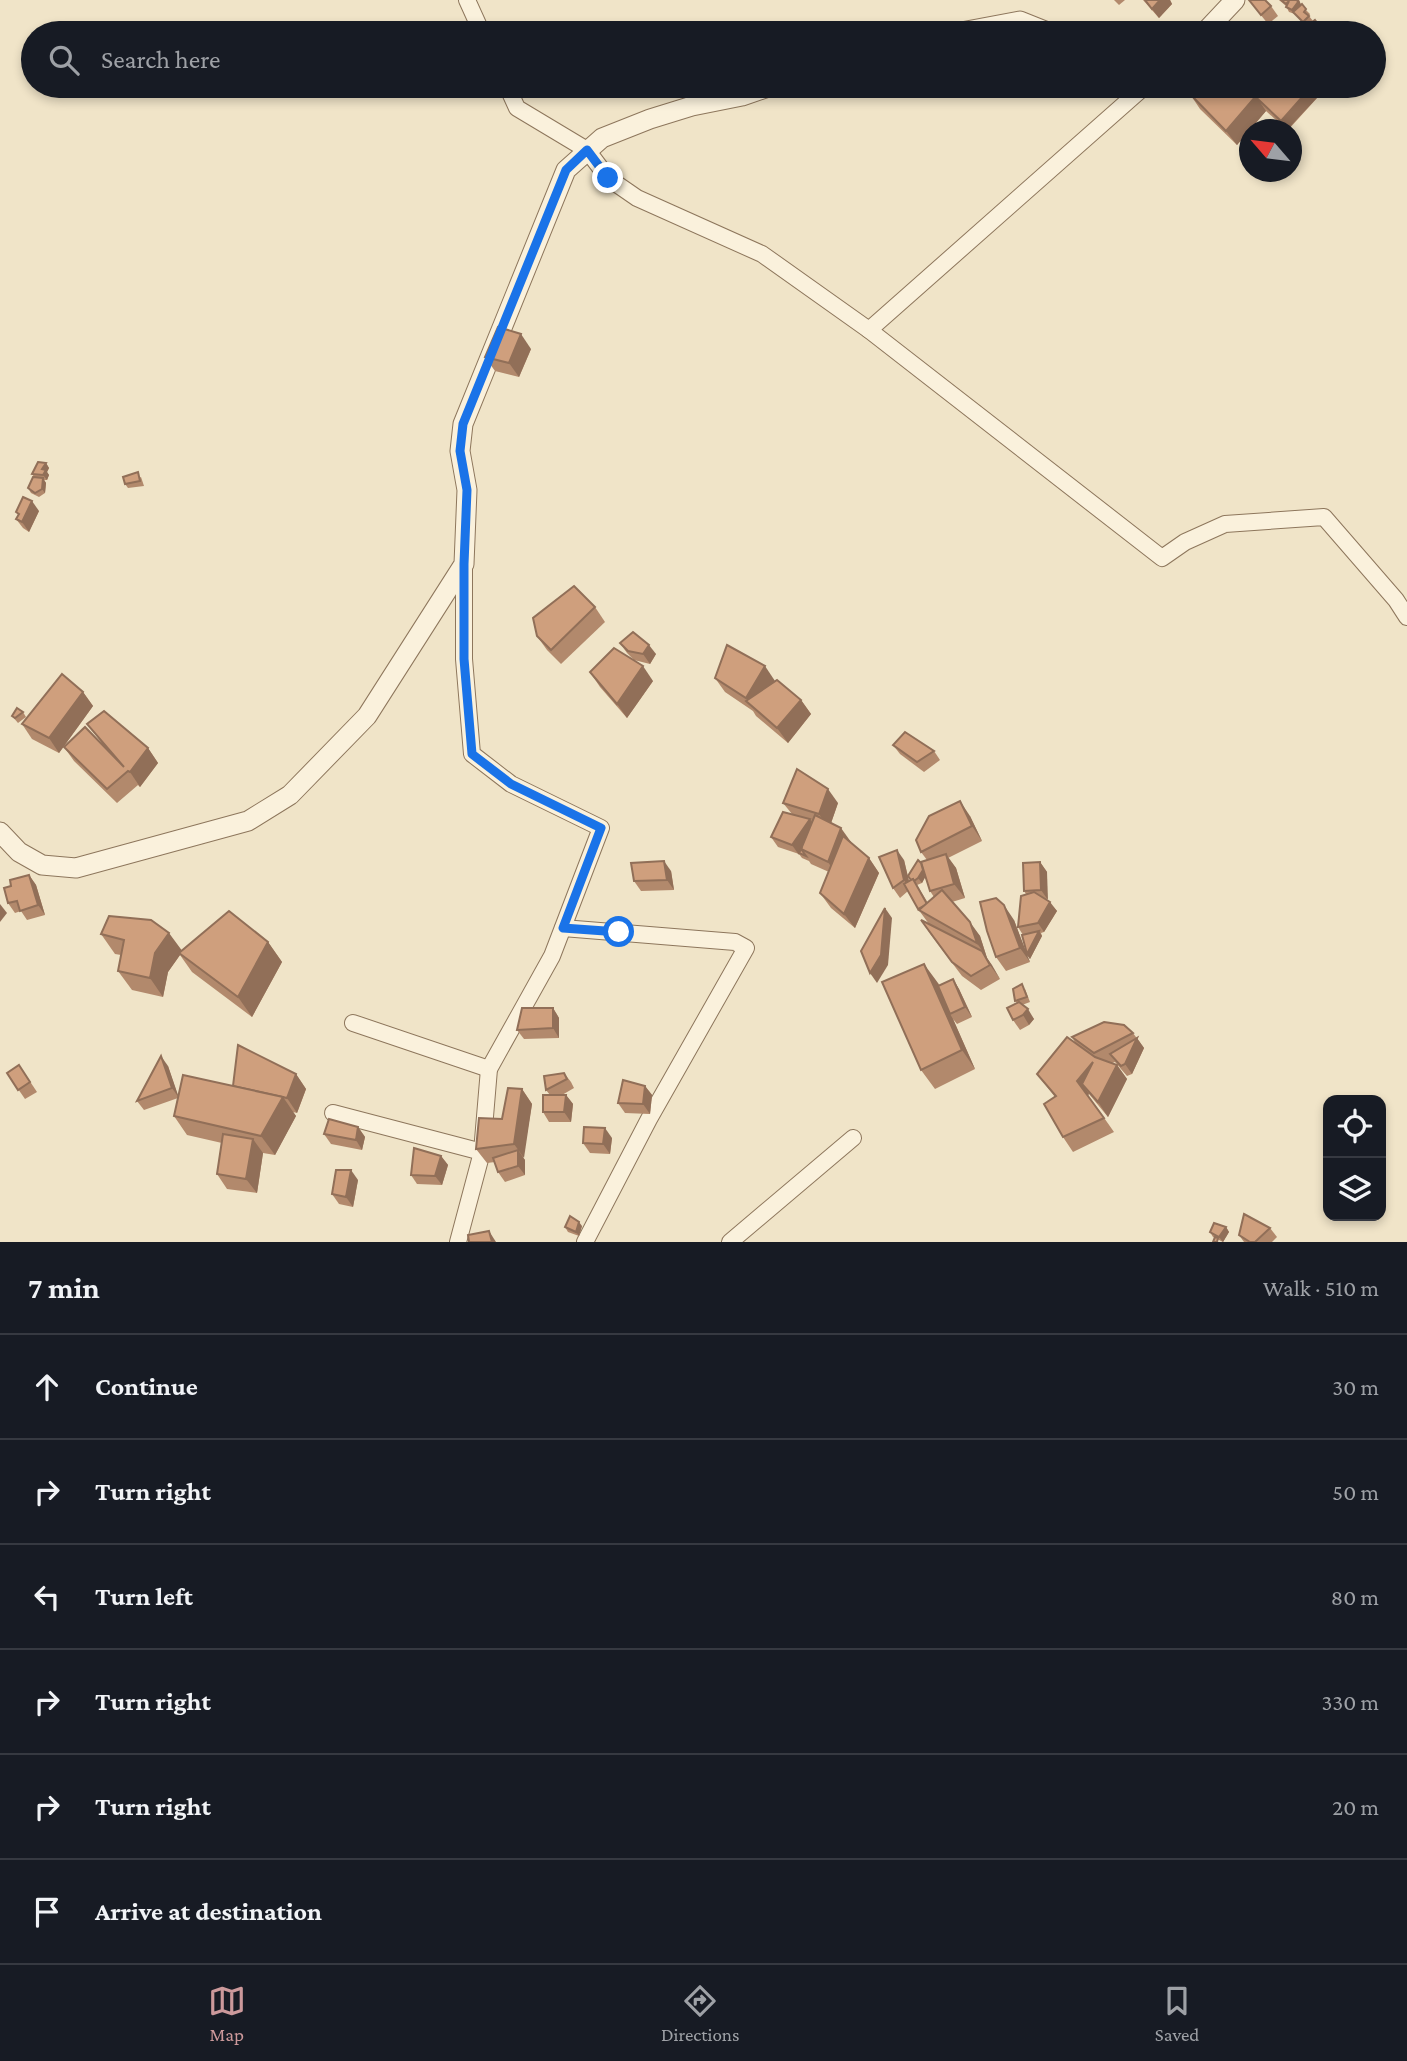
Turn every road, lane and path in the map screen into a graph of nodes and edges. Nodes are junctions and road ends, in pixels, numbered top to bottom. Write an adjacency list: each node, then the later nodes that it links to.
1 (467, 0): 3 (street)
2 (1235, 0): 4 (street)
3 (477, 21)
4 (1215, 21)
5 (512, 98): 8 (street)
6 (732, 98): 8 (street)
7 (1131, 98): 9 (street)
8 (587, 150): 9 (street); 10 (street)
9 (869, 330): 11 (street)
10 (464, 564): 12 (street); 13 (street)
11 (1407, 617)
12 (0, 832)
13 (563, 928): 15 (street); 20 (street)
14 (353, 1023): 15 (street)
15 (489, 1069): 18 (street)
16 (332, 1113): 18 (street)
17 (853, 1138): 21 (street)
18 (482, 1153): 19 (street)
19 (458, 1242)
20 (585, 1242)
21 (730, 1242)

